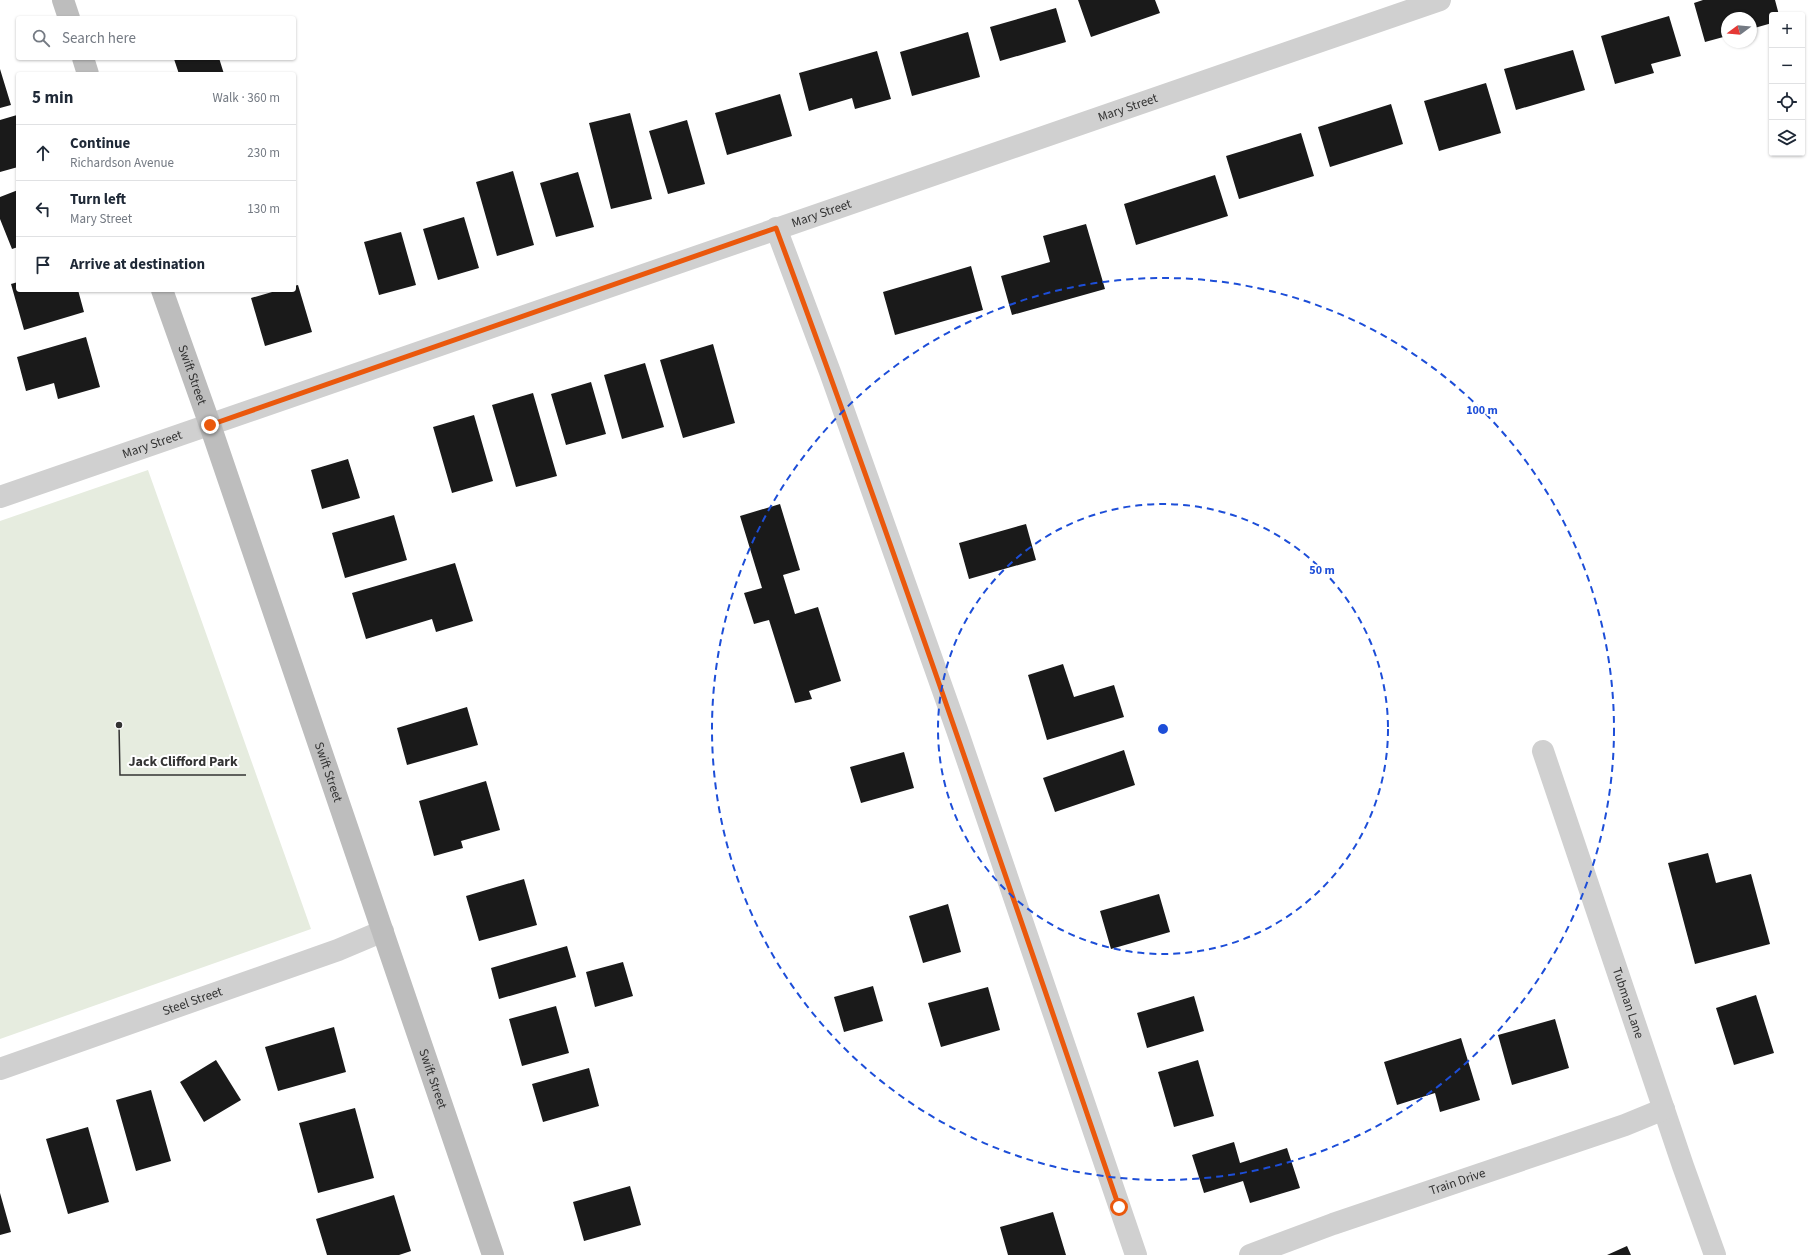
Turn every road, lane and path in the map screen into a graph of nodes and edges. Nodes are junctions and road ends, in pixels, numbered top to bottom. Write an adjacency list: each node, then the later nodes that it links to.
1 (63, 0): 3 (main road)
2 (1440, 0): 6 (street, Mary Street)
3 (68, 16)
4 (84, 60): 5 (main road)
5 (87, 72)
6 (776, 228): 8 (street, Mary Street); 15 (street)
7 (163, 292): 8 (main road, Swift Street)
8 (210, 425): 9 (street, Mary Street); 11 (main road, Swift Street)
9 (0, 497)
10 (1543, 751): 13 (street, Tubman Lane)
11 (383, 931): 12 (street, Steel Street); 14 (main road, Swift Street)
12 (0, 1068)
13 (1664, 1109): 16 (street, Train Drive); 17 (street, Tubman Lane)
14 (493, 1255)
15 (1136, 1255)
16 (1250, 1255)
17 (1715, 1255)

